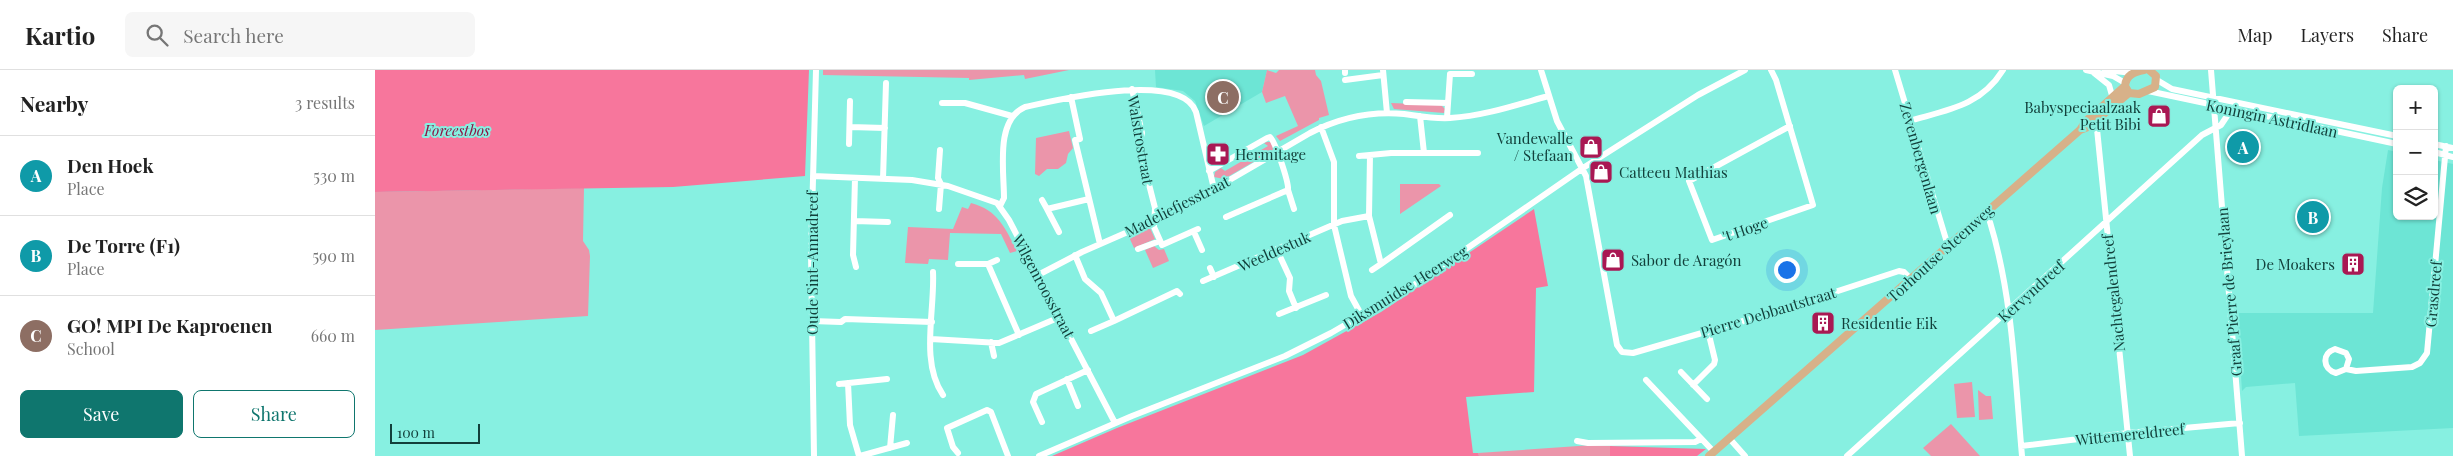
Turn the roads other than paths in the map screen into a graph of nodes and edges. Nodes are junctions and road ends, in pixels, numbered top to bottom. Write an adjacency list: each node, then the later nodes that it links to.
1 (816, 70): 61 (street, Oude Sint-Annadreef)
2 (1541, 70): 22 (street)
3 (1745, 70): 59 (street, Diksmuidse Heerweg)
4 (1771, 70): 39 (street, 't Hoge)
5 (1895, 70): 37 (street, Zevenbergenlaan)
6 (2003, 70): 37 (street)
7 (2105, 70): 13 (street)
8 (2144, 70): 13 (main road)
9 (2149, 70): 16 (main road)
10 (2211, 70): 24 (street)
11 (2088, 71): 18 (street); 25 (street)
12 (1383, 72): 14 (street); 32 (street)
13 (2133, 73): 18 (main road, Torhoutse Steenweg)
14 (1345, 74)
15 (1472, 74): 29 (street)
16 (2157, 75): 20 (main road); 24 (street, Koningin Astridlaan)
17 (886, 83): 42 (street)
18 (2125, 84): 21 (main road); 25 (main road, Torhoutse Steenweg)
19 (1132, 89): 23 (street); 60 (street); 76 (street, Walstrostraat)
20 (2148, 91): 21 (main road); 30 (street, Koningin Astridlaan)
21 (2129, 93): 44 (main road, Torhoutse Steenweg)
22 (1548, 96): 36 (street, Madeliefjesstraat); 59 (street)
23 (1071, 98): 33 (street); 67 (street)
24 (2213, 98): 30 (street); 35 (street, Koningin Astridlaan)
25 (2113, 99): 44 (main road, Torhoutse Steenweg)
26 (850, 101): 40 (street)
27 (1406, 102): 29 (street)
28 (943, 103): 33 (street)
29 (1448, 103): 36 (street)
30 (2214, 106): 31 (street, Koningin Astridlaan); 43 (street, Graaf Pierre de Brieylaan)
31 (2230, 112): 38 (street, Koningin Astridlaan); 43 (street, Kervyndreef)
32 (1387, 113): 34 (street, Madeliefjesstraat); 41 (street, Madeliefjesstraat)
33 (1012, 116): 69 (street)
34 (1420, 116): 36 (street, Madeliefjesstraat); 52 (street)
35 (2307, 117): 38 (street); 46 (street, Koningin Astridlaan)
36 (1447, 118)
37 (1909, 121): 85 (street, Zevenbergenlaan)
38 (2306, 125): 47 (street, Koningin Astridlaan)
39 (1790, 126): 39 (street, 't Hoge)
40 (850, 127): 42 (street); 48 (street)
41 (1321, 127): 51 (street, Madeliefjesstraat); 81 (street)
42 (885, 128): 63 (street)
43 (2216, 128): 80 (street, Kervyndreef); 133 (street, Graaf Pierre de Brieylaan)
44 (2080, 130): 85 (main road, Torhoutse Steenweg)
45 (2097, 130): 80 (street, Nachtegalendreef)
46 (2393, 135)
47 (2393, 143)
48 (849, 144)
49 (2450, 147): 56 (street, Grasdreef)
50 (940, 150): 64 (street)
51 (1278, 151): 60 (street); 65 (street, Madeliefjesstraat); 66 (street)
52 (1424, 153): 53 (street); 55 (street)
53 (1478, 153)
54 (2438, 153): 56 (street)
55 (1370, 154): 57 (street); 75 (street)
56 (2445, 155): 58 (street); 118 (street, Grasdreef)
57 (1359, 156)
58 (2453, 157)
59 (1583, 168): 107 (street, Diksmuidse Heerweg); 112 (street, Pierre Debbautstraat)
60 (1209, 171): 65 (street)
61 (813, 176): 62 (street); 109 (street, Oude Sint-Annadreef)
62 (855, 178): 63 (street); 77 (street)
63 (883, 179): 64 (street)
64 (941, 184): 69 (street); 70 (street)
65 (1214, 189): 76 (street, Madeliefjesstraat)
66 (1288, 190): 72 (street); 74 (street)
67 (1089, 199): 71 (street); 84 (street)
68 (1042, 200): 71 (street)
69 (1001, 206): 98 (street, Wilgenroosstraat)
70 (939, 209)
71 (1047, 209): 82 (street)
72 (1294, 210)
73 (1450, 215): 93 (street)
74 (1226, 216)
75 (1369, 216): 81 (street, Weeldestuk); 93 (street)
76 (1156, 220): 83 (street, Walstrostraat); 84 (street, Madeliefjesstraat)
77 (854, 221): 78 (street); 94 (street)
78 (888, 222)
79 (1990, 222): 105 (street)
80 (2106, 223): 105 (street, Kervyndreef); 134 (street, Nachtegalendreef)
81 (1334, 225): 88 (street, Weeldestuk); 107 (street)
82 (1059, 232)
83 (1161, 241): 86 (street); 87 (street)
84 (1100, 244): 89 (street, Madeliefjesstraat)
85 (1948, 246): 100 (main road, Torhoutse Steenweg)
86 (1138, 249)
87 (1201, 250)
88 (1277, 250): 99 (street, Weeldestuk); 104 (street)
89 (1075, 255): 98 (street, Madeliefjesstraat); 110 (street)
90 (997, 260): 92 (street)
91 (958, 264): 92 (street)
92 (988, 264): 114 (street)
93 (1381, 264): 96 (street)
94 (856, 267)
95 (1210, 268): 99 (street)
96 (1372, 270)
97 (933, 272): 111 (street)
98 (1038, 275): 108 (street, Wilgenroosstraat)
99 (1214, 278): 101 (street, Weeldestuk)
100 (1911, 279): 112 (street, Pierre Debbautstraat); 135 (main road, Torhoutse Steenweg)
101 (1203, 281)
102 (1180, 294): 110 (street)
103 (1327, 295): 104 (street)
104 (1296, 308): 106 (street)
105 (2009, 312): 139 (street); 148 (street, Kervyndreef)
106 (1279, 314)
107 (1362, 316): 132 (street, Diksmuidse Heerweg)
108 (1060, 317): 114 (street); 119 (street, Wilgenroosstraat)
109 (811, 321): 111 (street); 143 (street, Oude Sint-Annadreef)
110 (1114, 321): 113 (street)
111 (932, 322): 115 (street)
112 (1708, 330): 126 (street)
113 (1091, 331)
114 (1019, 334): 116 (street)
115 (931, 340): 116 (street); 127 (street)
116 (991, 342): 117 (street)
117 (994, 356)
118 (2346, 369)
119 (1088, 370): 122 (street); 132 (street, Wilgenroosstraat)
120 (1681, 372): 126 (street)
121 (887, 379): 124 (street)
122 (1067, 379): 129 (street); 131 (street)
123 (1646, 380): 136 (street)
124 (848, 383): 125 (street); 144 (street)
125 (839, 384)
126 (1693, 385): 128 (street)
127 (943, 396)
128 (1707, 400)
129 (1078, 406)
130 (893, 415): 140 (street)
131 (1042, 422)
132 (1115, 423): 146 (street, Diksmuidse Heerweg)
133 (2240, 424): 134 (street, Wittemereldreef); 151 (street, Graaf Pierre de Brieylaan)
134 (2128, 432): 139 (street, Wittemereldreef); 150 (street, Nachtegalendreef)
135 (1729, 438): 142 (main road, Torhoutse Steenweg); 147 (street)
136 (1701, 439): 137 (street); 142 (street)
137 (1577, 441)
138 (907, 444): 140 (street)
139 (2021, 446): 149 (street)
140 (890, 448): 144 (street)
141 (958, 453): 145 (street)
142 (1711, 454)
143 (814, 456)
144 (859, 456)
145 (1008, 456)
146 (1039, 456)
147 (1745, 456)
148 (1847, 456)
149 (2022, 456)
150 (2130, 456)
151 (2242, 456)

